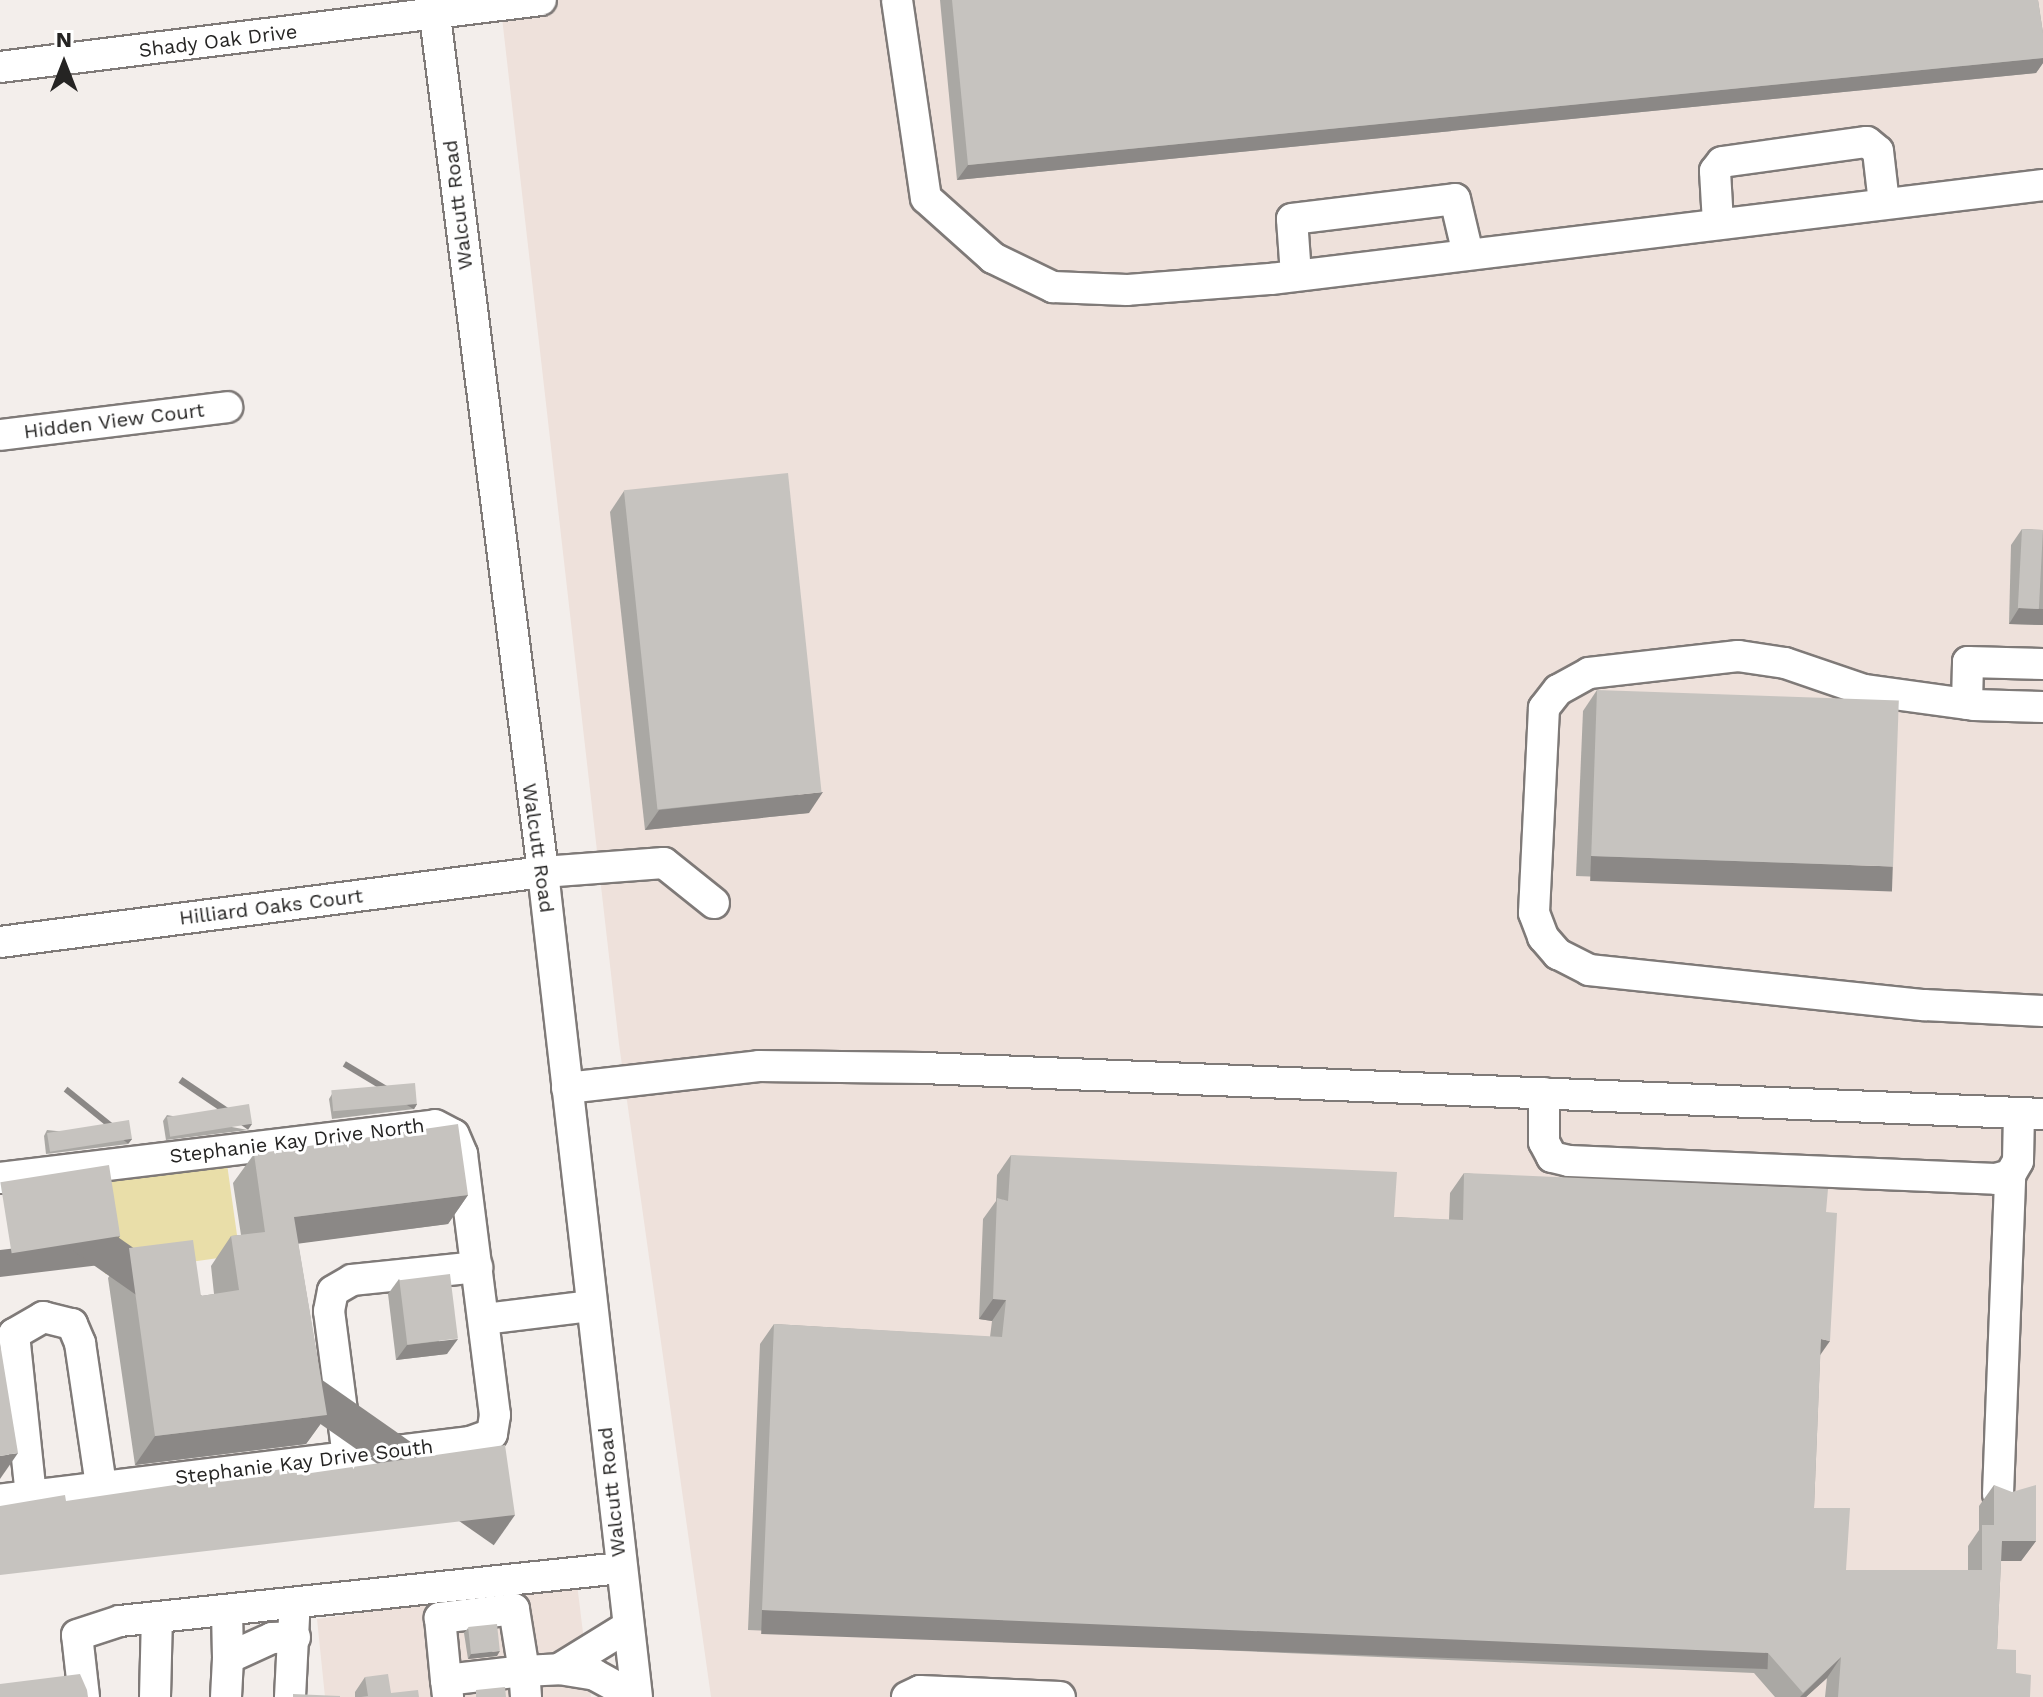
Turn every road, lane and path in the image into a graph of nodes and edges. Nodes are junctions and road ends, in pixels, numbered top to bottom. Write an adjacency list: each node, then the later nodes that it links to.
1 (541, 0): 3 (street, Shady Oak Drive)
2 (897, 0): 9 (street)
3 (434, 8): 4 (street, Shady Oak Drive); 15 (street, Walcutt Road)
4 (0, 67)
5 (2043, 185): 6 (street)
6 (1884, 203): 7 (street); 7 (street)
7 (1718, 223): 8 (street)
8 (1468, 254): 9 (street); 9 (street)
9 (1296, 275)
10 (227, 407): 11 (street, Hidden View Court)
11 (0, 435)
12 (2043, 664): 13 (street)
13 (1967, 704): 14 (street); 18 (street)
14 (2043, 707)
15 (543, 872): 16 (street, Hilliard Oaks Court); 17 (street, Hilliard Oaks Court); 19 (street, Walcutt Road)
16 (714, 903)
17 (0, 942)
18 (2043, 1011)
19 (567, 1088): 20 (street); 25 (street, Walcutt Road)
20 (1544, 1093): 21 (street); 22 (street)
21 (2031, 1114): 22 (street)
22 (2010, 1175): 29 (street)
23 (0, 1178): 24 (street, Stephanie Kay Drive North)
24 (477, 1267): 26 (street, Stephanie Kay Drive North); 27 (street)
25 (591, 1306): 26 (street); 32 (street, Walcutt Road)
26 (484, 1319): 27 (street, Stephanie Kay Drive South)
27 (348, 1457): 28 (street, Stephanie Kay Drive South)
28 (101, 1486): 30 (street, Stephanie Kay Drive South); 30 (street)
29 (1998, 1494)
30 (31, 1496): 31 (street, Stephanie Kay Drive South)
31 (0, 1500)
32 (621, 1568): 33 (street); 36 (street, Walcutt Road)
33 (293, 1603): 34 (street); 37 (street)
34 (227, 1610): 35 (street); 38 (street)
35 (157, 1617): 42 (street); 43 (street)
36 (627, 1627): 39 (street); 47 (street, Walcutt Road)
37 (296, 1644): 38 (street); 45 (street); 46 (street)
38 (228, 1658): 44 (street)
39 (559, 1669): 40 (street); 47 (street)
40 (525, 1684): 41 (street); 41 (street)
41 (447, 1689)
42 (84, 1697)
43 (155, 1697)
44 (226, 1697)
45 (290, 1697)
46 (308, 1697)
47 (636, 1697)
48 (907, 1697): 49 (street)
49 (1060, 1697)

